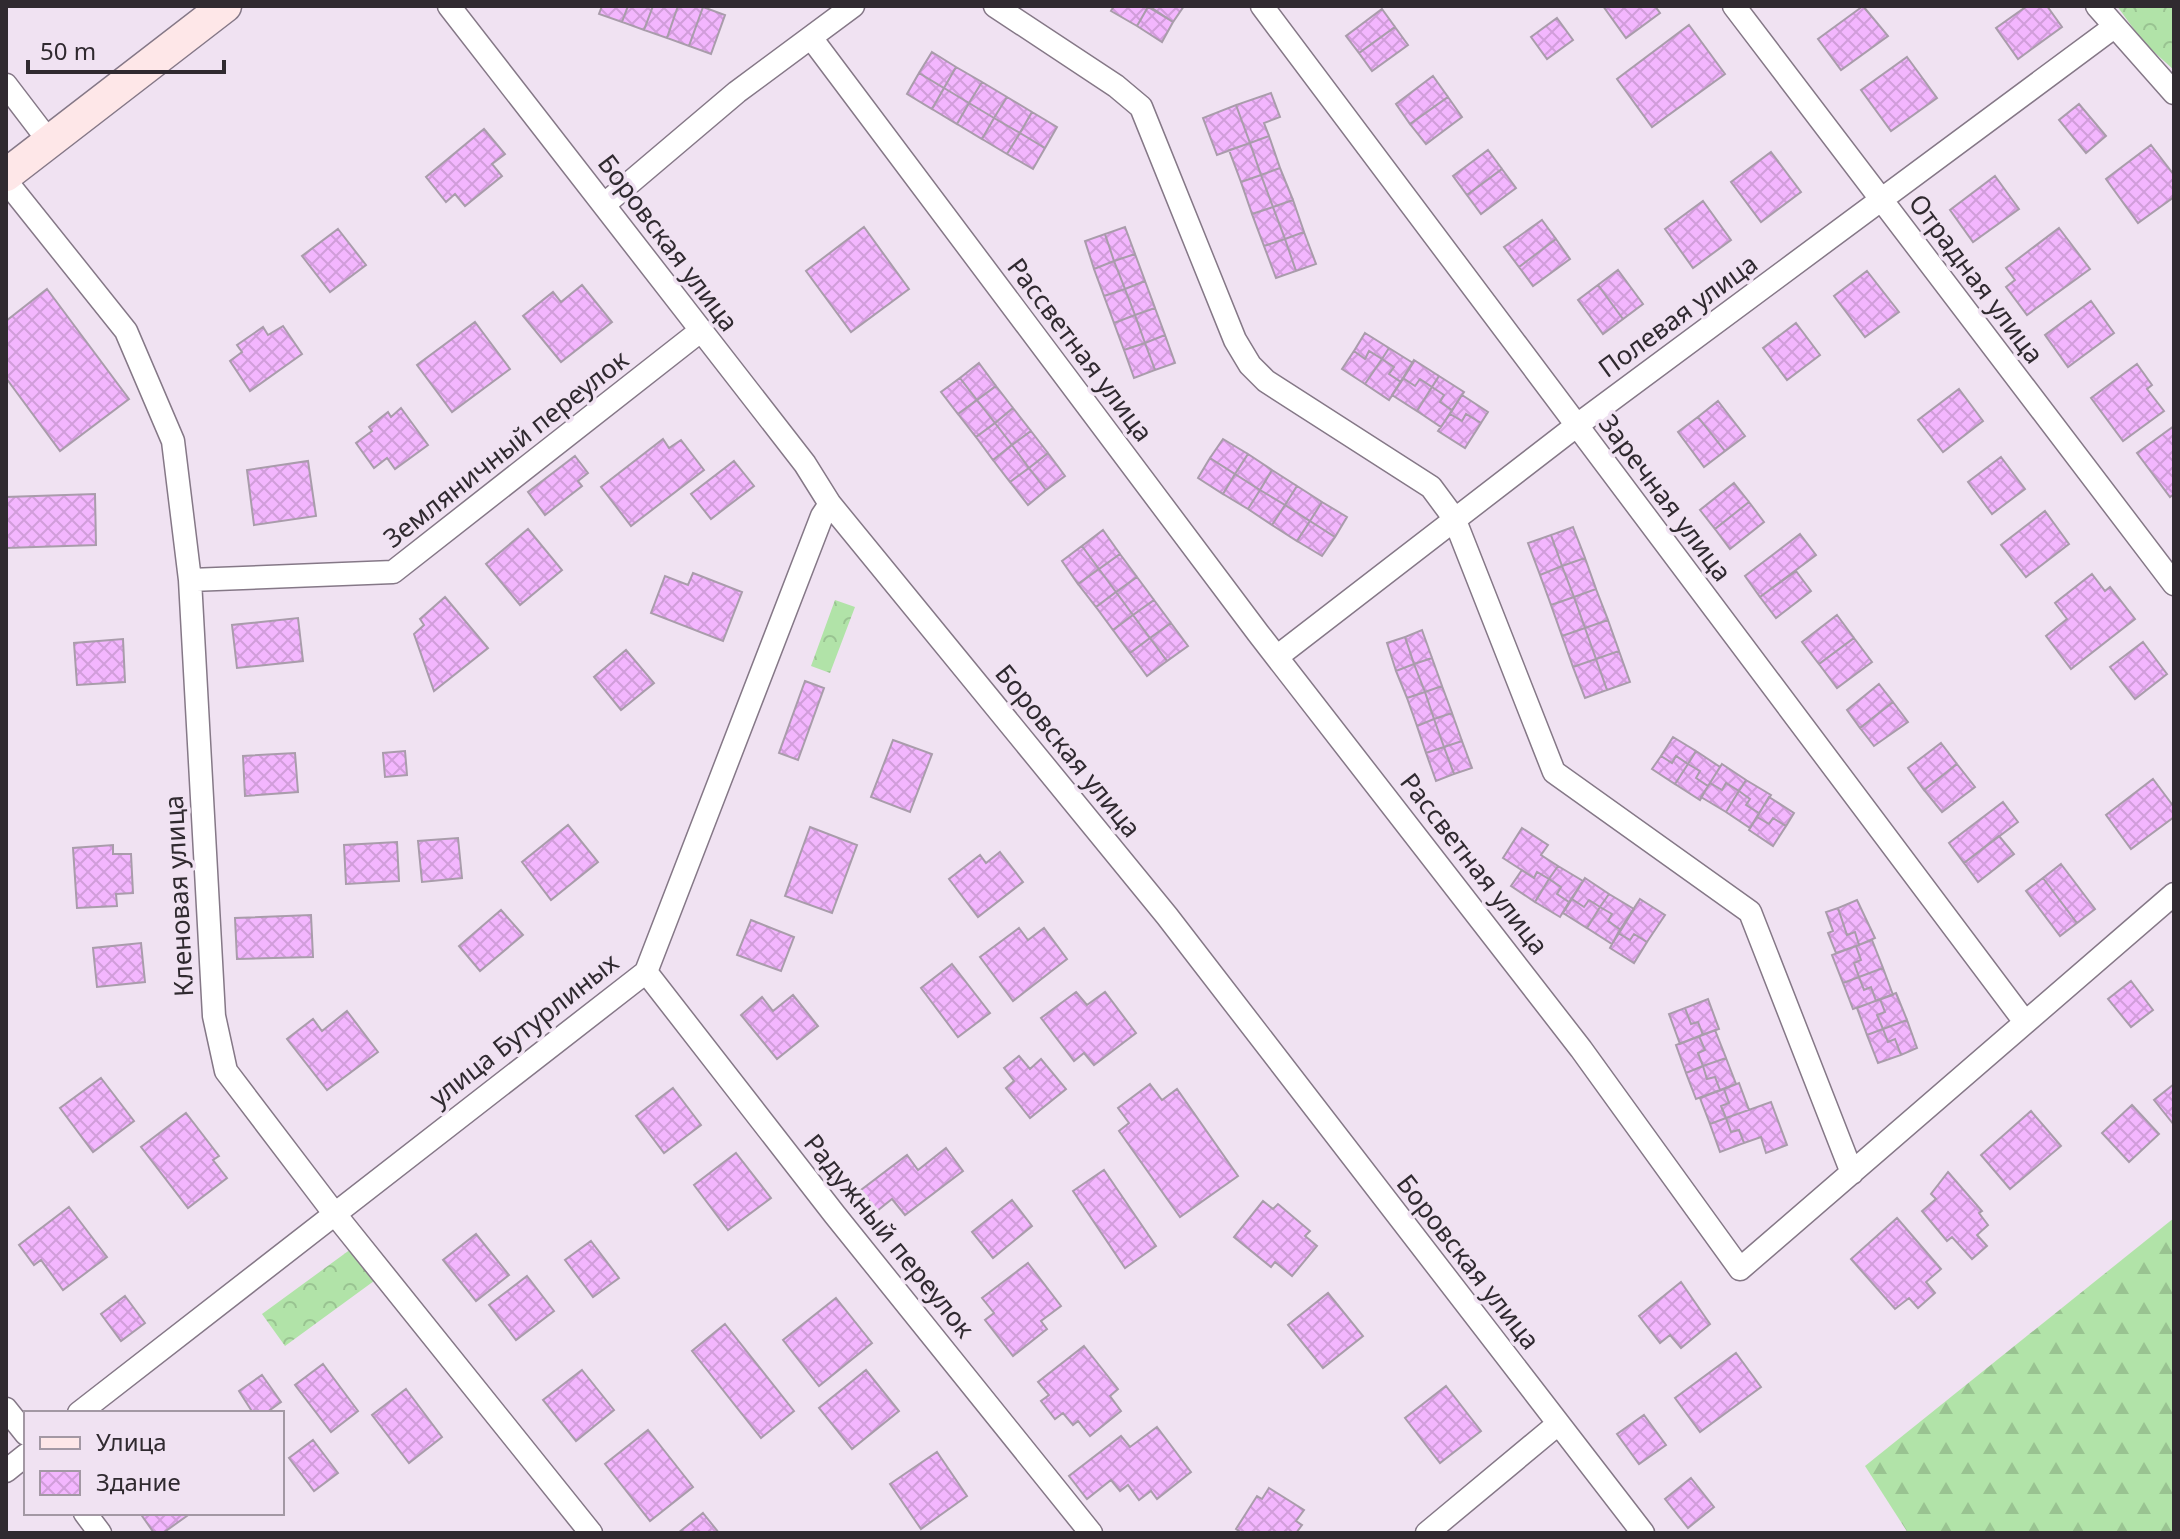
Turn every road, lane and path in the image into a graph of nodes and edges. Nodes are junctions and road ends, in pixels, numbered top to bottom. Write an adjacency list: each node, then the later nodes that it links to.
1 (225, 6): 12 (street)
2 (449, 6): 15 (street, Боровская улица)
3 (853, 6): 9 (street)
4 (995, 6): 19 (street)
5 (1262, 6): 17 (street, Заречная улица)
6 (1734, 6): 14 (street, Отрадная улица)
7 (2097, 6): 8 (street)
8 (2114, 27): 11 (street); 14 (street, Полевая улица)
9 (812, 39): 15 (street); 22 (street, Рассветная улица)
10 (6, 85): 12 (street)
11 (2174, 93)
12 (48, 140): 13 (street)
13 (6, 178): 20 (street, Кленовая улица)
14 (1881, 201): 17 (street, Полевая улица); 21 (street, Отрадная улица)
15 (606, 203): 16 (street, Боровская улица)
16 (699, 332): 18 (street, Боровская улица); 20 (street, Земляничный переулок)
17 (1576, 426): 19 (street, Полевая улица); 25 (street, Заречная улица)
18 (830, 504): 24 (street, улица Бутурлиных); 30 (street, Боровская улица)
19 (1454, 518): 22 (street, Полевая улица); 26 (street)
20 (190, 580): 27 (street, Кленовая улица)
21 (2174, 584)
22 (1278, 656): 26 (street, Рассветная улица)
23 (2174, 894): 25 (street, Рассветная улица)
24 (646, 972): 27 (street, улица Бутурлиных); 37 (street, Радужный переулок)
25 (2025, 1022): 26 (street, Рассветная улица)
26 (1852, 1173)
27 (334, 1213): 29 (street, улица Бутурлиных); 36 (street, Кленовая улица)
28 (6, 1409): 31 (street)
29 (82, 1411)
30 (1558, 1424): 38 (street); 39 (street, Боровская улица)
31 (24, 1432)
32 (24, 1457): 33 (street)
33 (6, 1471)
34 (86, 1515): 35 (street)
35 (100, 1533)
36 (591, 1533)
37 (1091, 1533)
38 (1427, 1533)
39 (1643, 1533)

